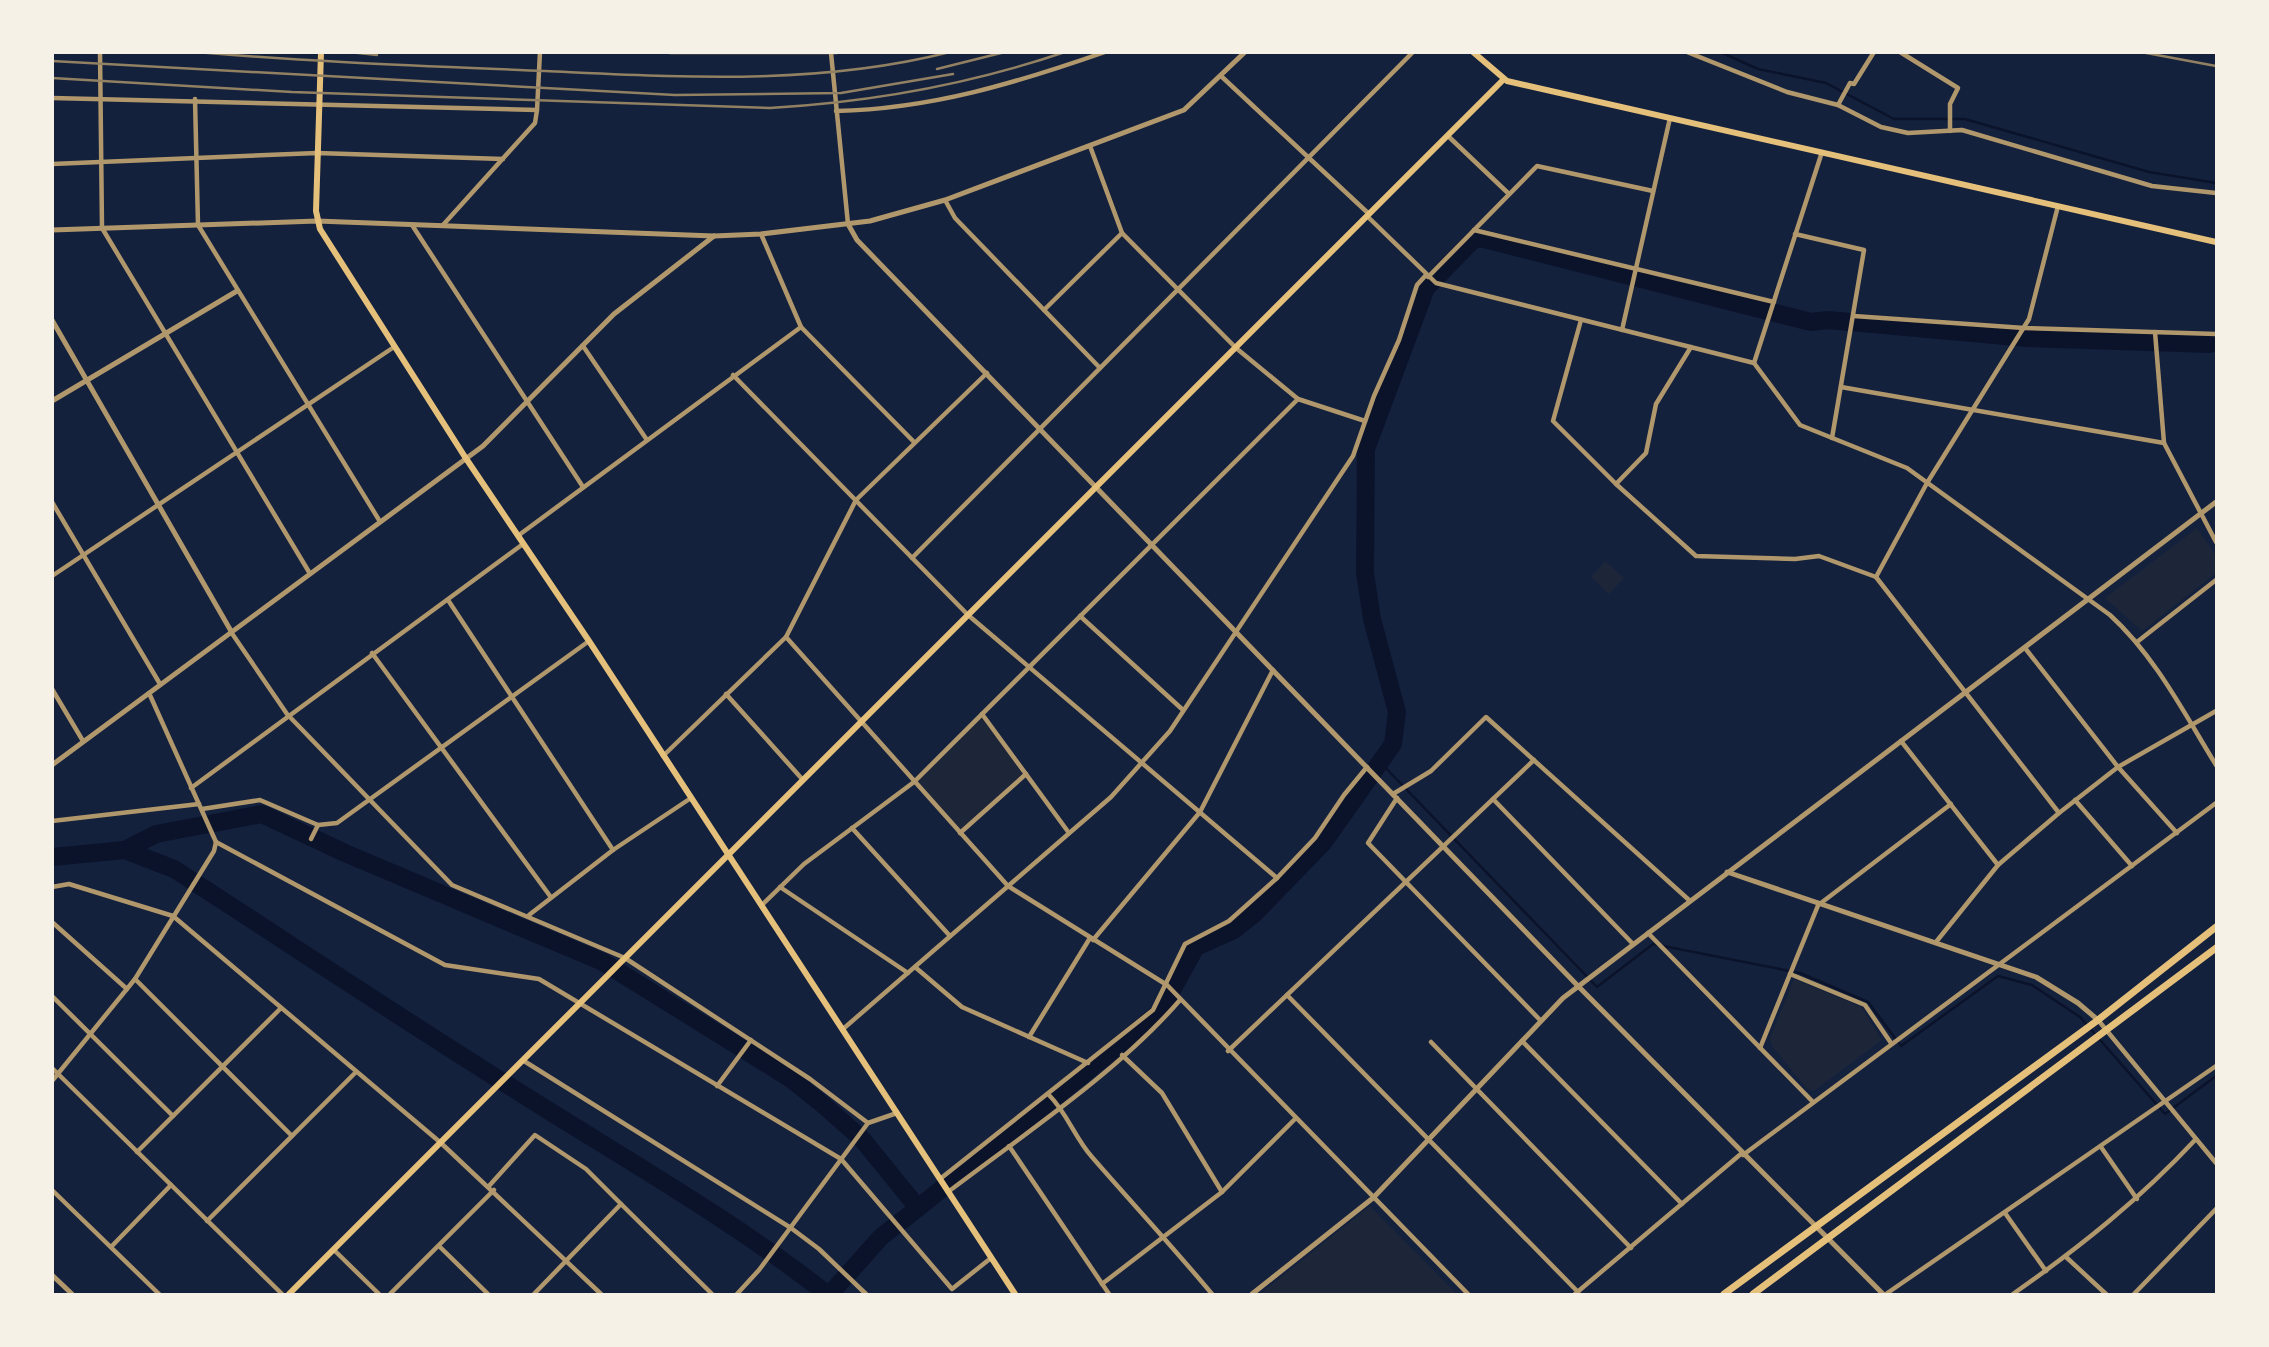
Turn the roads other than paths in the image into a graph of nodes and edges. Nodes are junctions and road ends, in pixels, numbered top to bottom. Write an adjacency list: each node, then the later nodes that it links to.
1 (100, 52): 19 (street)
2 (321, 52): 21 (main road)
3 (540, 52): 23 (street)
4 (670, 52): 13 (street)
5 (837, 52): 14 (street)
6 (1105, 52): 15 (street)
7 (1245, 52): 16 (street)
8 (1413, 52): 33 (street)
9 (1473, 52): 17 (main road)
10 (1686, 52): 22 (street)
11 (1874, 52): 22 (street)
12 (1900, 52): 26 (street)
13 (687, 53): 14 (street)
14 (831, 53): 24 (street)
15 (1097, 54): 24 (street)
16 (1221, 76): 28 (street); 33 (street)
17 (1503, 79): 25 (main road); 27 (main road)
18 (52, 97): 19 (street)
19 (100, 98): 20 (street); 34 (street)
20 (195, 99): 21 (street); 31 (street)
21 (318, 103): 23 (street); 30 (main road)
22 (1838, 105): 26 (street)
23 (537, 110): 32 (street)
24 (836, 111): 44 (street)
25 (1670, 118): 29 (main road); 36 (street)
26 (1950, 131): 37 (street)
27 (1448, 136): 38 (street); 41 (main road)
28 (1090, 146): 39 (street); 50 (street)
29 (1822, 152): 40 (main road); 52 (street)
30 (317, 153): 31 (street); 32 (street); 42 (main road)
31 (196, 159): 34 (street); 45 (street)
32 (503, 159): 46 (street)
33 (1310, 159): 41 (street); 57 (street)
34 (101, 162): 35 (street); 47 (street)
35 (52, 164)
36 (1653, 191): 38 (street); 55 (street)
37 (2217, 193)
38 (1509, 194): 49 (street)
39 (945, 200): 44 (street); 60 (street)
40 (2058, 205): 54 (main road); 65 (street)
41 (1369, 216): 56 (street); 73 (main road)
42 (317, 221): 43 (street); 45 (street); 71 (main road)
43 (411, 224): 46 (street); 82 (street)
44 (849, 224): 51 (street); 76 (street)
45 (198, 225): 47 (street); 58 (street)
46 (443, 225): 53 (street)
47 (102, 228): 48 (street); 69 (street)
48 (52, 230)
49 (1474, 230): 55 (street); 56 (street)
50 (1122, 233): 57 (street); 60 (street)
51 (761, 234): 53 (street); 64 (street)
52 (1796, 234): 59 (street); 61 (street)
53 (714, 236): 70 (street)
54 (2217, 242)
55 (1636, 269): 59 (street); 66 (street)
56 (1427, 276): 63 (street); 85 (street)
57 (1179, 290): 73 (street); 75 (street)
58 (237, 291): 69 (street); 83 (street)
59 (1774, 302): 74 (street)
60 (1044, 310): 75 (street)
61 (1854, 316): 65 (street); 79 (street)
62 (52, 320): 78 (street)
63 (1581, 320): 66 (street); 94 (street)
64 (802, 327): 77 (street); 89 (street)
65 (2024, 328): 67 (street); 84 (street)
66 (1622, 330): 72 (street)
67 (2155, 332): 68 (street); 90 (street)
68 (2217, 334)
69 (166, 335): 78 (street); 91 (street)
70 (583, 346): 82 (street); 88 (street)
71 (394, 347): 83 (street); 92 (main road)
72 (1691, 347): 74 (street); 94 (street)
73 (1236, 348): 80 (street); 95 (main road)
74 (1754, 363): 87 (street)
75 (1100, 368): 86 (street)
76 (988, 372): 86 (street); 89 (street)
77 (733, 375): 88 (street); 97 (street)
78 (88, 381): 81 (street); 100 (street)
79 (1841, 387): 84 (street); 87 (street)
80 (1298, 399): 85 (street); 106 (street)
81 (52, 401)
82 (526, 403): 92 (street); 96 (street)
83 (308, 405): 91 (street); 102 (street)
84 (1973, 411): 90 (street); 93 (street)
85 (1365, 421): 117 (street)
86 (1041, 428): 95 (street); 108 (street)
87 (1832, 438): 93 (street)
88 (647, 440): 96 (street)
89 (914, 442): 97 (street)
90 (2164, 443): 101 (street)
91 (237, 453): 100 (street); 109 (street)
92 (465, 457): 102 (street); 103 (main road)
93 (1927, 483): 111 (street); 113 (street)
94 (1616, 484): 111 (street)
95 (1097, 487): 106 (street); 115 (main road)
96 (583, 488): 103 (street)
97 (856, 500): 108 (street); 119 (street)
98 (52, 502): 107 (street)
99 (2217, 502): 101 (street)
100 (158, 505): 107 (street); 118 (street)
101 (2200, 515): 104 (street); 113 (street)
102 (379, 520): 109 (street)
103 (519, 535): 105 (main road)
104 (2217, 542)
105 (524, 543): 114 (street); 120 (main road)
106 (1152, 544): 116 (street); 117 (street)
107 (84, 555): 110 (street); 126 (street)
108 (912, 558): 115 (street)
109 (309, 572): 118 (street)
110 (52, 576)
111 (1876, 577): 128 (street)
112 (2217, 580): 121 (street)
113 (2089, 599): 121 (street); 122 (street)
114 (448, 600): 123 (street); 131 (street)
115 (968, 615): 124 (street); 136 (main road)
116 (1080, 617): 124 (street); 132 (street)
117 (1235, 630): 125 (street); 132 (street)
118 (231, 631): 126 (street); 135 (street)
119 (786, 637): 130 (street); 136 (street)
120 (589, 641): 131 (street); 141 (main road)
121 (2137, 642): 137 (street)
122 (2025, 648): 128 (street); 146 (street)
123 (372, 653): 135 (street); 140 (street)
124 (1029, 667): 134 (street); 144 (street)
125 (1273, 670): 147 (street); 160 (street)
126 (160, 684): 129 (street)
127 (52, 689): 138 (street)
128 (1966, 692): 139 (street); 161 (street)
129 (149, 693): 138 (street); 151 (street)
130 (726, 694): 141 (street); 149 (street)
131 (511, 697): 140 (street); 171 (street)
132 (1183, 710): 144 (street)
133 (2217, 711): 137 (street)
134 (982, 714): 148 (street); 150 (street)
135 (287, 715): 151 (street); 156 (street)
136 (859, 722): 149 (main road); 150 (street)
137 (2191, 724): 143 (street); 146 (street)
138 (83, 741): 145 (street)
139 (1901, 741): 158 (street); 175 (street)
140 (440, 747): 156 (street); 181 (street)
141 (663, 755): 153 (main road)
142 (1534, 760): 152 (street); 154 (street); 182 (street)
143 (2216, 763)
144 (1142, 764): 160 (street); 166 (street)
145 (52, 765)
146 (2118, 766): 155 (street); 167 (street)
147 (1367, 767): 152 (street); 176 (street)
148 (1026, 774): 165 (street); 166 (street)
149 (803, 780): 172 (main road)
150 (914, 782): 164 (street); 165 (street)
151 (191, 788): 159 (street)
152 (1395, 796): 170 (street); 177 (street)
153 (691, 797): 171 (street); 172 (main road)
154 (1493, 799): 170 (street); 193 (street)
155 (2075, 800): 161 (street); 174 (street)
156 (368, 801): 163 (street); 185 (street)
157 (2217, 803): 167 (street)
158 (1951, 804): 173 (street); 183 (street)
159 (202, 810): 162 (street); 163 (street); 169 (street)
160 (1200, 812): 176 (street); 191 (street)
161 (2059, 813): 173 (street)
162 (52, 821)
163 (317, 827): 168 (street)
164 (852, 828): 180 (street); 190 (street)
165 (960, 833): 178 (street)
166 (1069, 833): 178 (street)
167 (2177, 833): 174 (street)
168 (311, 839)
169 (216, 842): 186 (street); 207 (street)
170 (1443, 847): 177 (street); 202 (street)
171 (613, 849): 181 (street)
172 (729, 855): 184 (main road); 195 (main road)
173 (1998, 864): 192 (street)
174 (2132, 866): 196 (street)
175 (1727, 872): 182 (street); 183 (street)
176 (1277, 878): 201 (street)
177 (1406, 882): 204 (street); 210 (street)
178 (1008, 886): 190 (street); 191 (street)
179 (52, 887): 186 (street)
180 (780, 887): 184 (street); 198 (street)
181 (550, 896): 185 (street)
182 (1689, 900): 189 (street)
183 (1820, 903): 192 (street); 199 (street)
184 (762, 905): 211 (main road)
185 (528, 915): 195 (street)
186 (173, 916): 200 (street); 208 (street)
187 (52, 922): 203 (street)
188 (2217, 927): 209 (highway)
189 (1647, 932): 193 (street); 219 (street)
190 (950, 936): 197 (street)
191 (1092, 939): 201 (street); 214 (street)
192 (1936, 943): 196 (street)
193 (1633, 944): 202 (street)
194 (2217, 948): 212 (highway)
195 (622, 960): 207 (main road); 216 (street)
196 (1999, 964): 209 (street); 218 (street)
197 (915, 967): 198 (street); 214 (street)
198 (908, 973): 211 (street)
199 (1790, 974): 218 (street); 219 (street)
200 (135, 979): 203 (street); 225 (street)
201 (1167, 985): 206 (street); 223 (street)
202 (1578, 986): 210 (street); 247 (street)
203 (127, 989): 213 (street)
204 (1287, 995): 220 (street); 241 (street)
205 (52, 996): 213 (street)
206 (1180, 1000): 220 (street); 221 (street)
207 (580, 1004): 222 (main road); 230 (street)
208 (281, 1008): 225 (street); 227 (street)
209 (2098, 1020): 212 (street); 264 (highway)
210 (1541, 1021): 215 (street)
211 (842, 1029): 236 (main road)
212 (2107, 1032): 234 (street); 267 (highway)
213 (92, 1034): 228 (street); 237 (street)
214 (1030, 1037): 223 (street)
215 (1522, 1041): 231 (street); 260 (street)
216 (749, 1042): 230 (street); 239 (street)
217 (1431, 1042): 231 (street)
218 (1891, 1043): 233 (street)
219 (1760, 1048): 233 (street)
220 (1228, 1051): 238 (street)
221 (1122, 1055): 235 (street); 256 (street)
222 (524, 1061): 243 (main road); 265 (street)
223 (1088, 1063): 232 (street)
224 (2217, 1066): 234 (street)
225 (222, 1067): 237 (street); 240 (street)
226 (52, 1069): 228 (street)
227 (356, 1072): 240 (street); 243 (street)
228 (58, 1074): 229 (street); 246 (street)
229 (52, 1081)
230 (717, 1086): 248 (street)
231 (1476, 1089): 241 (street); 270 (street)
232 (1049, 1095): 235 (street); 250 (street)
233 (1813, 1102): 247 (street)
234 (2165, 1103): 242 (street); 245 (street)
235 (1061, 1107): 244 (street); 266 (street)
236 (897, 1113): 239 (street); 250 (main road)
237 (173, 1116): 246 (street)
238 (1295, 1119): 256 (street); 257 (street)
239 (868, 1123): 248 (street)
240 (292, 1136): 263 (street)
241 (1429, 1139): 257 (street); 278 (street)
242 (2196, 1139): 249 (street); 258 (street)
243 (441, 1143): 252 (street); 271 (main road)
244 (1009, 1146): 255 (street); 277 (street)
245 (2101, 1147): 258 (street); 262 (street)
246 (137, 1152): 251 (street)
247 (1743, 1154): 260 (street); 264 (street)
248 (841, 1159): 265 (street); 273 (street)
249 (2217, 1163)
250 (940, 1179): 255 (main road)
251 (171, 1185): 263 (street); 269 (street)
252 (489, 1186): 254 (street); 259 (street)
253 (52, 1190): 269 (street)
254 (494, 1190): 268 (street); 274 (street)
255 (948, 1192): 273 (main road)
256 (1222, 1192): 266 (street)
257 (1373, 1198): 294 (street); 295 (street)
258 (2137, 1199): 272 (street)
259 (621, 1204): 274 (street); 288 (street)
260 (1682, 1204): 270 (street)
261 (2217, 1209): 301 (street)
262 (2005, 1213): 275 (street); 298 (street)
263 (207, 1221): 281 (street)
264 (1814, 1227): 267 (street); 296 (highway)
265 (791, 1228): 289 (street); 290 (street)
266 (1166, 1238): 277 (street); 293 (street)
267 (1827, 1240): 297 (highway); 298 (street)
268 (439, 1245): 284 (street); 285 (street)
269 (111, 1247): 280 (street)
270 (1631, 1248): 278 (street)
271 (334, 1250): 282 (main road); 283 (street)
272 (2066, 1257): 275 (street); 300 (street)
273 (991, 1258): 291 (main road)
274 (567, 1261): 286 (street); 287 (street)
275 (2046, 1271): 299 (street)
276 (52, 1275): 279 (street)
277 (1102, 1284): 292 (street)
278 (1577, 1293)
279 (72, 1294)
280 (159, 1294)
281 (282, 1294)
282 (289, 1294)
283 (379, 1294)
284 (390, 1294)
285 (488, 1294)
286 (534, 1294)
287 (601, 1294)
288 (712, 1294)
289 (737, 1294)
290 (866, 1294)
291 (1015, 1294)
292 (1109, 1294)
293 (1212, 1294)
294 (1252, 1294)
295 (1468, 1294)
296 (1724, 1294)
297 (1753, 1294)
298 (1884, 1294)
299 (2013, 1294)
300 (2106, 1294)
301 (2134, 1294)

